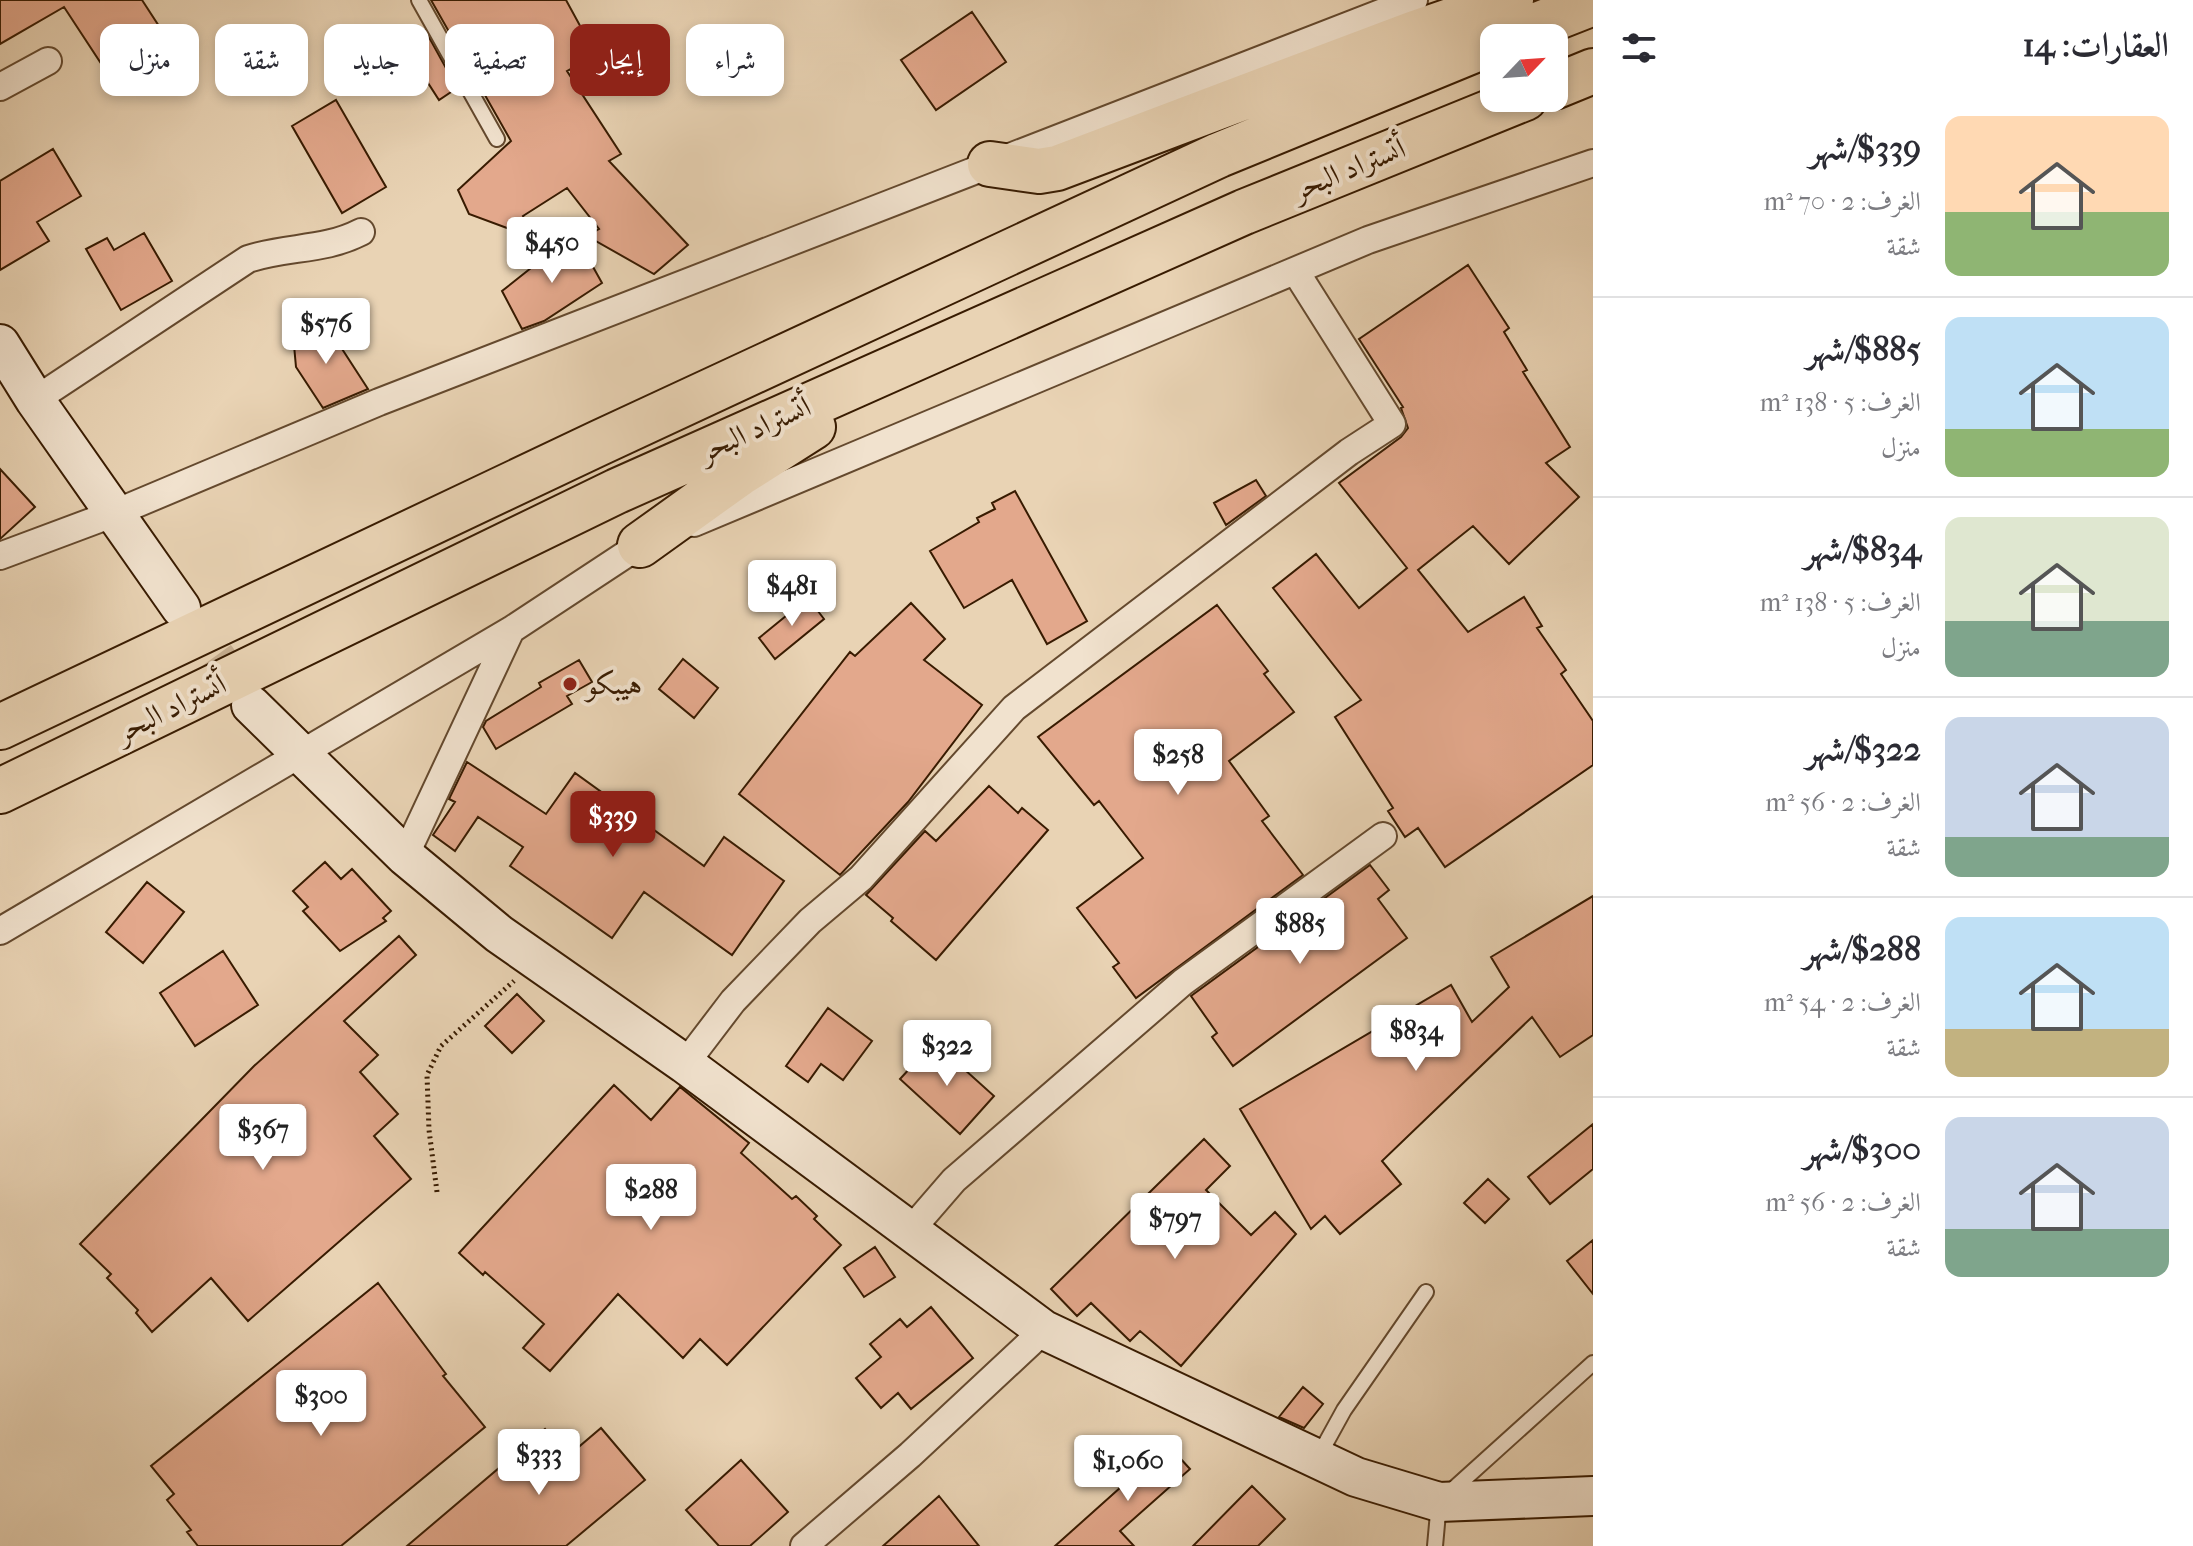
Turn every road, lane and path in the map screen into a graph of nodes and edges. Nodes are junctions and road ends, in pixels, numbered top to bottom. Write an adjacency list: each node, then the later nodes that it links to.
1 (419, 0): 12 (lane)
2 (1414, 0): 14 (street)
3 (1511, 0): 14 (highway)
4 (1593, 3): 5 (highway)
5 (1540, 24)
6 (1480, 47): 26 (highway, أتستراد البحر)
7 (48, 61): 10 (street)
8 (1593, 71): 9 (highway)
9 (1568, 81)
10 (0, 87)
11 (1490, 112): 18 (highway, أتستراد البحر)
12 (497, 139)
13 (1593, 163): 16 (street)
14 (990, 164): 20 (street)
15 (361, 232): 19 (street)
16 (1296, 272): 21 (street); 33 (street)
17 (0, 344): 19 (main road)
18 (938, 347): 21 (highway); 28 (highway, أتستراد البحر)
19 (35, 400): 20 (main road)
20 (115, 513): 22 (street); 23 (main road)
21 (640, 545): 24 (street)
22 (0, 556)
23 (181, 608)
24 (511, 630): 27 (street); 30 (street)
25 (251, 705): 27 (main road)
26 (0, 727)
27 (301, 756): 30 (main road); 31 (street)
28 (0, 791)
29 (1383, 836): 35 (street)
30 (405, 856): 32 (main road)
31 (0, 931)
32 (533, 959): 33 (main road); 34 (path)
33 (685, 1064): 35 (main road)
34 (437, 1192)
35 (909, 1232): 37 (main road)
36 (1426, 1292): 39 (lane)
37 (1044, 1330): 39 (main road); 42 (street)
38 (1593, 1363): 41 (lane)
39 (1317, 1460): 41 (main road)
40 (1593, 1496): 41 (main road)
41 (1439, 1502): 43 (lane)
42 (804, 1546)
43 (1435, 1546)

